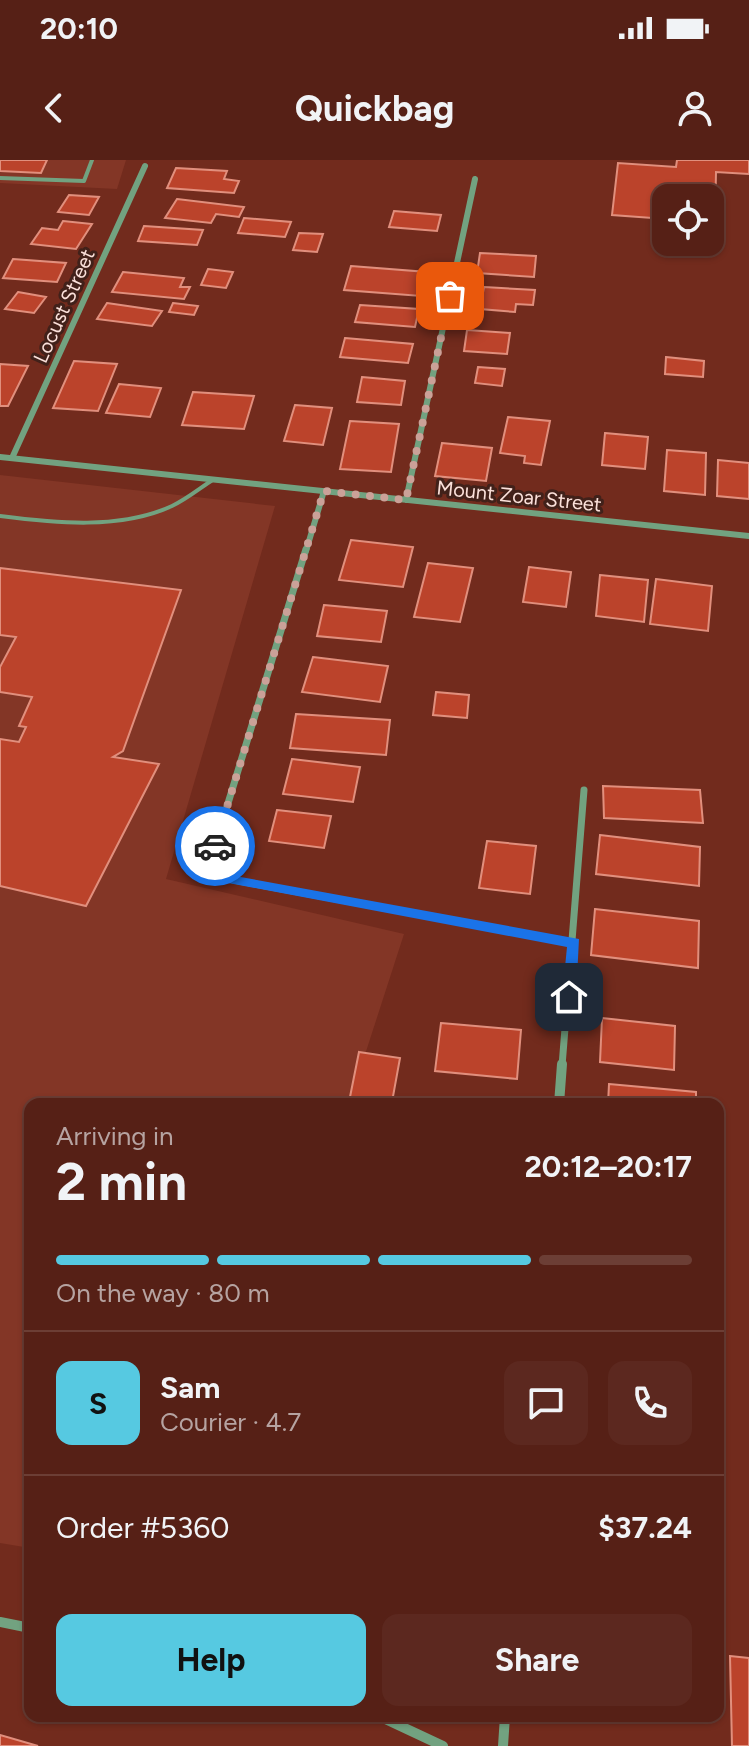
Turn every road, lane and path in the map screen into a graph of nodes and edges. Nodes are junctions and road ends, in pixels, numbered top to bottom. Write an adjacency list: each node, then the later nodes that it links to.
1 (92, 160): 3 (lane)
2 (145, 166): 6 (street, Locust Street)
3 (0, 178)
4 (475, 179): 9 (street)
5 (0, 457): 6 (street, Mount Zoar Street)
6 (12, 458): 7 (street, Mount Zoar Street)
7 (214, 479): 8 (street, Mount Zoar Street); 10 (lane)
8 (324, 491): 9 (street, Mount Zoar Street); 13 (street)
9 (406, 500): 11 (street, Mount Zoar Street)
10 (0, 516)
11 (749, 536)
12 (584, 790): 13 (street)
13 (574, 943): 14 (street)
14 (560, 1098)
15 (0, 1622): 16 (street)
16 (24, 1627)
17 (392, 1722): 19 (street)
18 (505, 1722): 20 (street)
19 (443, 1746)
20 (503, 1746)

